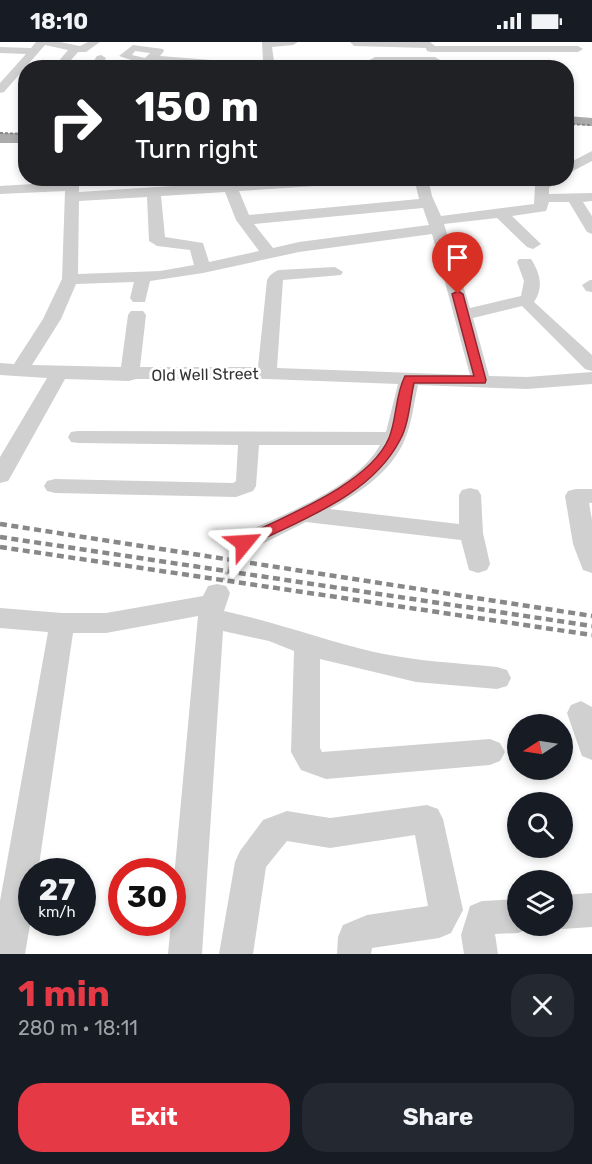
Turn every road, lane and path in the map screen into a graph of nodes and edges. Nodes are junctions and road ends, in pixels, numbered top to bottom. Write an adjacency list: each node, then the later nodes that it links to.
1 (293, 43): 13 (street); 14 (street)
2 (354, 43): 8 (street)
3 (100, 44): 6 (street); 9 (street)
4 (41, 45): 5 (street); 6 (street); 10 (street)
5 (3, 47)
6 (75, 49): 11 (street)
7 (582, 51): 8 (street)
8 (432, 53): 15 (street)
9 (132, 58): 12 (street)
10 (28, 60)
11 (65, 60)
12 (169, 60)
13 (267, 60)
14 (300, 60)
15 (375, 60)
16 (18, 72): 17 (street)
17 (5, 88)
18 (574, 121): 19 (main road)
19 (592, 122)
20 (574, 129): 21 (main road)
21 (592, 130)
22 (0, 132): 23 (main road)
23 (18, 132)
24 (0, 138): 25 (main road)
25 (18, 138)
26 (592, 155): 27 (street)
27 (574, 166)
28 (214, 186): 34 (street)
29 (223, 186): 40 (street)
30 (421, 186): 38 (street)
31 (542, 186): 37 (street)
32 (70, 187): 33 (street); 34 (street); 49 (street)
33 (0, 190)
34 (154, 193): 46 (street)
35 (573, 197): 36 (street); 37 (street); 42 (street)
36 (592, 197)
37 (541, 198): 39 (street)
38 (427, 203): 40 (street); 41 (street)
39 (500, 213): 41 (street); 43 (street)
40 (244, 220): 44 (street)
41 (436, 225): 44 (street); 51 (street)
42 (592, 229)
43 (533, 244)
44 (268, 252): 46 (street)
45 (525, 262): 51 (street)
46 (203, 268): 48 (street)
47 (335, 272): 53 (street)
48 (143, 276): 49 (street); 55 (street)
49 (70, 279): 52 (street)
50 (531, 306): 58 (street)
51 (465, 315): 57 (street)
52 (9, 370): 54 (street, Old Well Street)
53 (267, 373): 55 (street, Old Well Street); 56 (street, Old Well Street)
54 (59, 374): 55 (street, Old Well Street); 62 (street)
55 (129, 375)
56 (409, 379): 57 (street, Old Well Street); 61 (street)
57 (481, 380): 58 (street, Old Well Street)
58 (590, 380)
59 (78, 437): 60 (street)
60 (249, 438): 61 (street); 63 (street)
61 (395, 439): 66 (street)
62 (0, 476)
63 (55, 486)
64 (470, 495): 67 (street)
65 (592, 496): 69 (street)
66 (304, 514): 67 (street); 68 (street)
67 (471, 533): 70 (street)
68 (244, 543): 71 (path)
69 (590, 550)
70 (478, 564)
71 (213, 605): 73 (street); 74 (street); 83 (street)
72 (1, 621): 73 (street)
73 (62, 623): 82 (street)
74 (307, 645): 75 (street); 78 (street)
75 (497, 678)
76 (580, 712): 77 (street)
77 (592, 747)
78 (490, 752)
79 (592, 910): 80 (street)
80 (573, 911)
81 (507, 917): 86 (street)
82 (8, 954)
83 (185, 954)
84 (236, 954): 85 (street)
85 (354, 954)
86 (481, 954)

